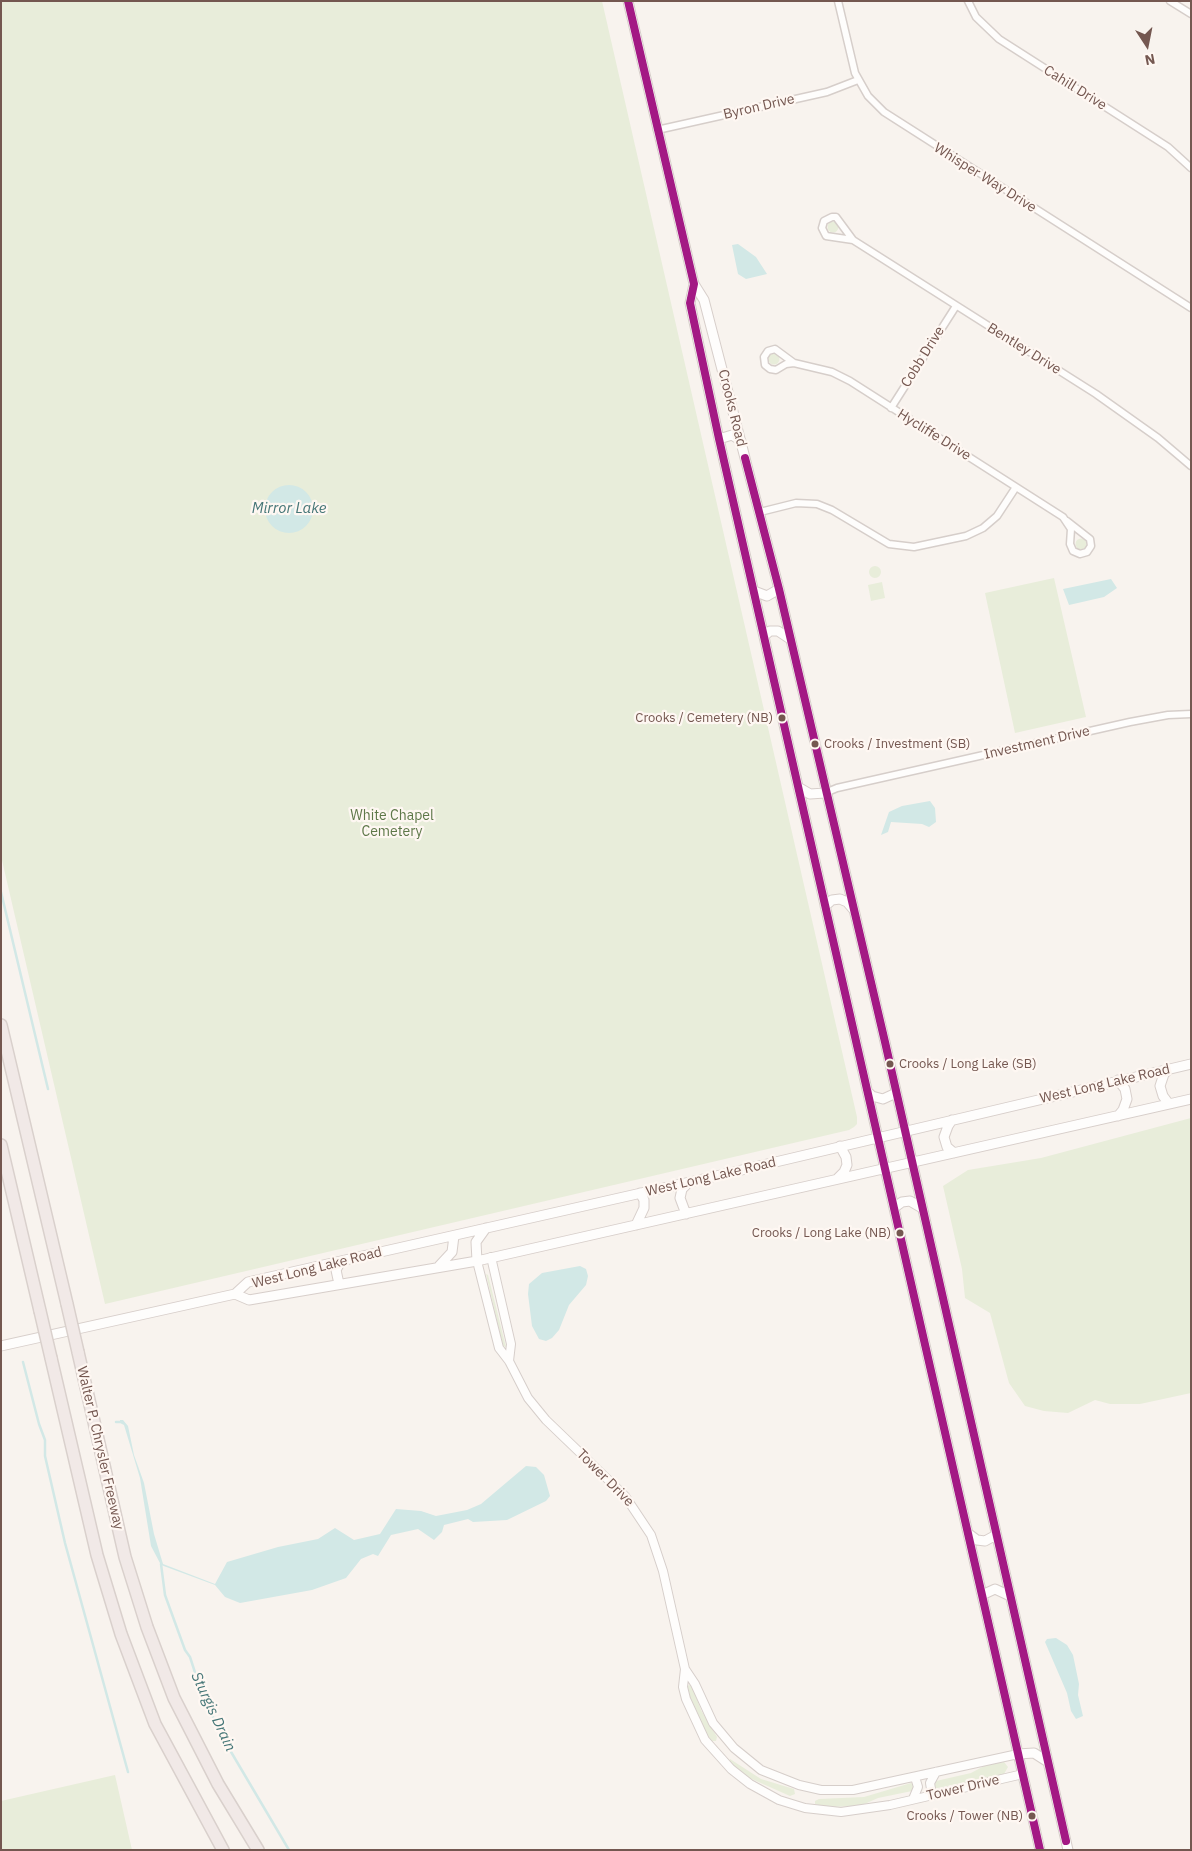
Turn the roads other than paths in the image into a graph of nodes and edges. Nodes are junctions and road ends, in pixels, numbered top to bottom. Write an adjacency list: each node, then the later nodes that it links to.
1 (628, 1): 7 (main road, Crooks Road)
2 (838, 1): 6 (street, Whisper Way Drive)
3 (968, 1): 8 (street, Cahill Drive)
4 (1170, 1): 5 (street)
5 (1189, 12)
6 (858, 80): 7 (street, Byron Drive); 12 (street, Whisper Way Drive)
7 (657, 130): 10 (main road, Crooks Road)
8 (1191, 168)
9 (853, 240): 9 (street, Bentley Drive); 11 (street, Bentley Drive)
10 (694, 284): 15 (main road, Crooks Road); 16 (main road, Crooks Road)
11 (956, 306): 14 (street, Cobb Drive); 17 (street, Bentley Drive)
12 (1190, 306)
13 (794, 363): 13 (street, Hycliffe Drive); 14 (street, Hycliffe Drive)
14 (891, 408): 18 (street, Hycliffe Drive)
15 (719, 439): 16 (main road); 22 (main road, Crooks Road)
16 (741, 442): 19 (main road, Crooks Road)
17 (1191, 466)
18 (1016, 487): 19 (street); 20 (street, Hycliffe Drive)
19 (760, 512): 21 (main road, Crooks Road)
20 (1067, 521): 20 (street, Hycliffe Drive)
21 (779, 589): 22 (main road); 24 (main road, Crooks Road)
22 (754, 591): 23 (main road, Crooks Road)
23 (764, 636): 24 (main road); 26 (main road, Crooks Road)
24 (790, 639): 27 (main road, Crooks Road)
25 (1191, 714): 27 (street, Investment Drive)
26 (798, 788): 27 (main road); 28 (main road, Crooks Road)
27 (826, 793): 29 (main road, Crooks Road)
28 (825, 906): 29 (main road); 34 (main road, Crooks Road)
29 (853, 909): 35 (main road, Crooks Road)
30 (1, 1025): 77 (highway, Walter P. Chrysler Freeway, bridge)
31 (1191, 1064): 32 (main road, West Long Lake Road)
32 (1170, 1069): 33 (main road, West Long Lake Road); 37 (main road)
33 (1118, 1080): 38 (main road); 39 (main road, West Long Lake Road)
34 (869, 1093): 35 (main road); 41 (main road, Crooks Road)
35 (896, 1093): 40 (main road, Crooks Road)
36 (1191, 1099): 37 (main road, West Long Lake Road)
37 (1169, 1104): 38 (main road, West Long Lake Road)
38 (1118, 1116): 44 (main road, West Long Lake Road)
39 (952, 1120): 40 (main road, West Long Lake Road); 44 (main road)
40 (905, 1131): 41 (main road, West Long Lake Road); 45 (main road, Crooks Road)
41 (879, 1137): 43 (main road, West Long Lake Road); 46 (main road, Crooks Road)
42 (1, 1145): 76 (highway, Walter P. Chrysler Freeway, bridge)
43 (840, 1146): 47 (main road); 48 (main road, West Long Lake Road)
44 (954, 1153): 45 (main road, West Long Lake Road)
45 (912, 1162): 46 (main road, West Long Lake Road); 51 (main road, Crooks Road)
46 (886, 1168): 47 (main road, West Long Lake Road); 50 (main road, Crooks Road)
47 (836, 1180): 52 (main road, West Long Lake Road)
48 (688, 1182): 49 (main road, West Long Lake Road); 52 (main road)
49 (640, 1193): 53 (main road); 54 (main road, West Long Lake Road)
50 (895, 1207): 51 (main road); 64 (main road, Crooks Road)
51 (922, 1208): 65 (main road, Crooks Road)
52 (686, 1214): 53 (main road, West Long Lake Road)
53 (636, 1225): 56 (main road, West Long Lake Road)
54 (486, 1228): 55 (main road, West Long Lake Road); 57 (main road)
55 (454, 1236): 58 (main road, West Long Lake Road); 59 (main road)
56 (491, 1257): 57 (main road, West Long Lake Road); 63 (street, Tower Drive)
57 (477, 1260): 59 (main road, West Long Lake Road); 63 (street, Tower Drive)
58 (341, 1261): 60 (main road); 61 (main road, West Long Lake Road)
59 (437, 1268): 60 (main road, West Long Lake Road)
60 (339, 1284): 61 (main road, West Long Lake Road)
61 (234, 1294): 62 (main road, West Long Lake Road)
62 (1, 1346)
63 (509, 1361): 68 (street, Tower Drive)
64 (969, 1534): 65 (main road); 66 (main road, Crooks Road)
65 (996, 1535): 67 (main road, Crooks Road)
66 (982, 1595): 67 (main road); 69 (main road, Crooks Road)
67 (1010, 1596): 70 (main road, Crooks Road)
68 (684, 1669): 73 (street, Tower Drive); 75 (street, Tower Drive)
69 (1018, 1754): 70 (main road); 71 (street, Tower Drive); 72 (main road, Crooks Road)
70 (1048, 1762): 79 (main road, Crooks Road)
71 (936, 1772): 73 (street, Tower Drive); 74 (street)
72 (1023, 1774): 74 (street, Tower Drive); 78 (main road, Crooks Road)
73 (915, 1777): 75 (street)
74 (932, 1795): 75 (street, Tower Drive)
75 (913, 1799)
76 (221, 1848)
77 (258, 1850)
78 (1040, 1850)
79 (1068, 1850)

